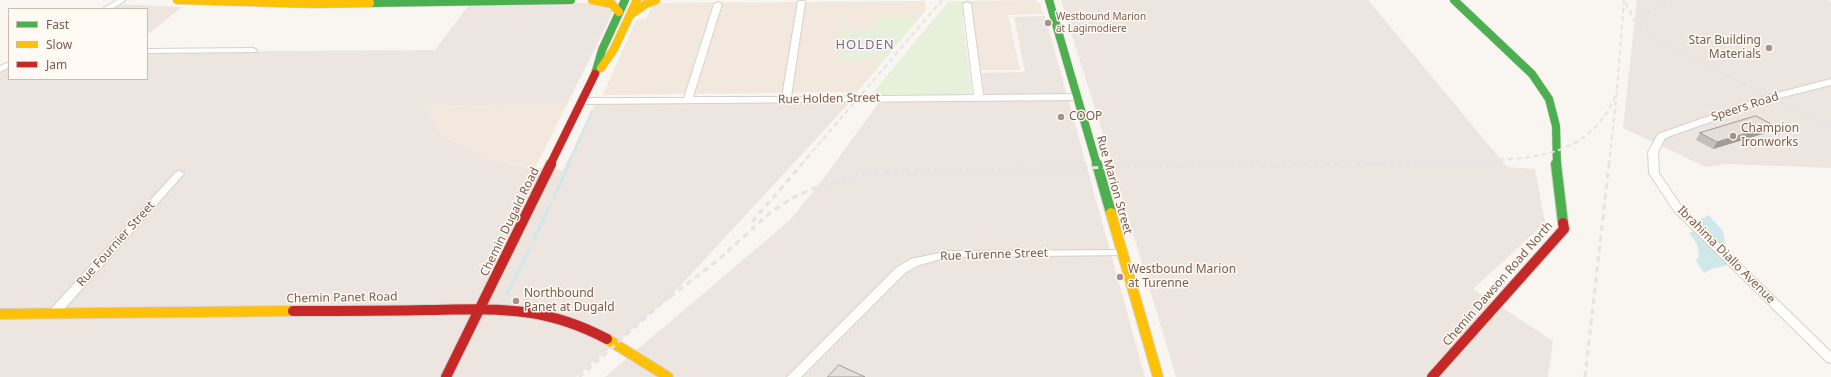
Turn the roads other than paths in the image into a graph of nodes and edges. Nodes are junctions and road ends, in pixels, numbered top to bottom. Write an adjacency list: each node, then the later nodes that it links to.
1 (122, 0): 13 (street)
2 (177, 0): 3 (street)
3 (571, 0)
4 (592, 0): 14 (street)
5 (625, 0): 14 (street, Chemin Dugald Road)
6 (637, 0): 15 (street, Chemin Dugald Road)
7 (656, 0): 15 (street)
8 (1049, 0): 21 (street, Rue Marion Street)
9 (1454, 0): 36 (street, Chemin Dawson Road North)
10 (718, 4): 23 (street)
11 (801, 4): 22 (street)
12 (967, 4): 20 (street)
13 (108, 8)
14 (619, 12): 18 (street, Chemin Dugald Road)
15 (630, 14): 18 (street, Chemin Dugald Road)
16 (253, 50): 17 (street)
17 (148, 51)
18 (594, 77): 24 (street, Chemin Dugald Road)
19 (1831, 82): 25 (street, Speers Road)
20 (979, 97): 21 (street, Rue Holden Street); 22 (street, Rue Holden Street)
21 (1077, 97): 27 (street, Rue Marion Street)
22 (786, 99): 23 (street, Rue Holden Street)
23 (688, 100): 24 (street, Rue Holden Street)
24 (582, 101): 28 (street, Chemin Dugald Road)
25 (1661, 136): 31 (street, Ibrahima Diallo Avenue)
26 (179, 174): 29 (street, Rue Fournier Street)
27 (1122, 253): 34 (street, Rue Turenne Street); 35 (street, Rue Marion Street)
28 (479, 308): 29 (street, Chemin Panet Road); 32 (street, Chemin Dugald Road); 33 (street, Chemin Panet Road)
29 (54, 313): 30 (street, Chemin Panet Road)
30 (0, 314)
31 (1831, 359)
32 (446, 377)
33 (668, 377)
34 (793, 377)
35 (1158, 377)
36 (1432, 377)

